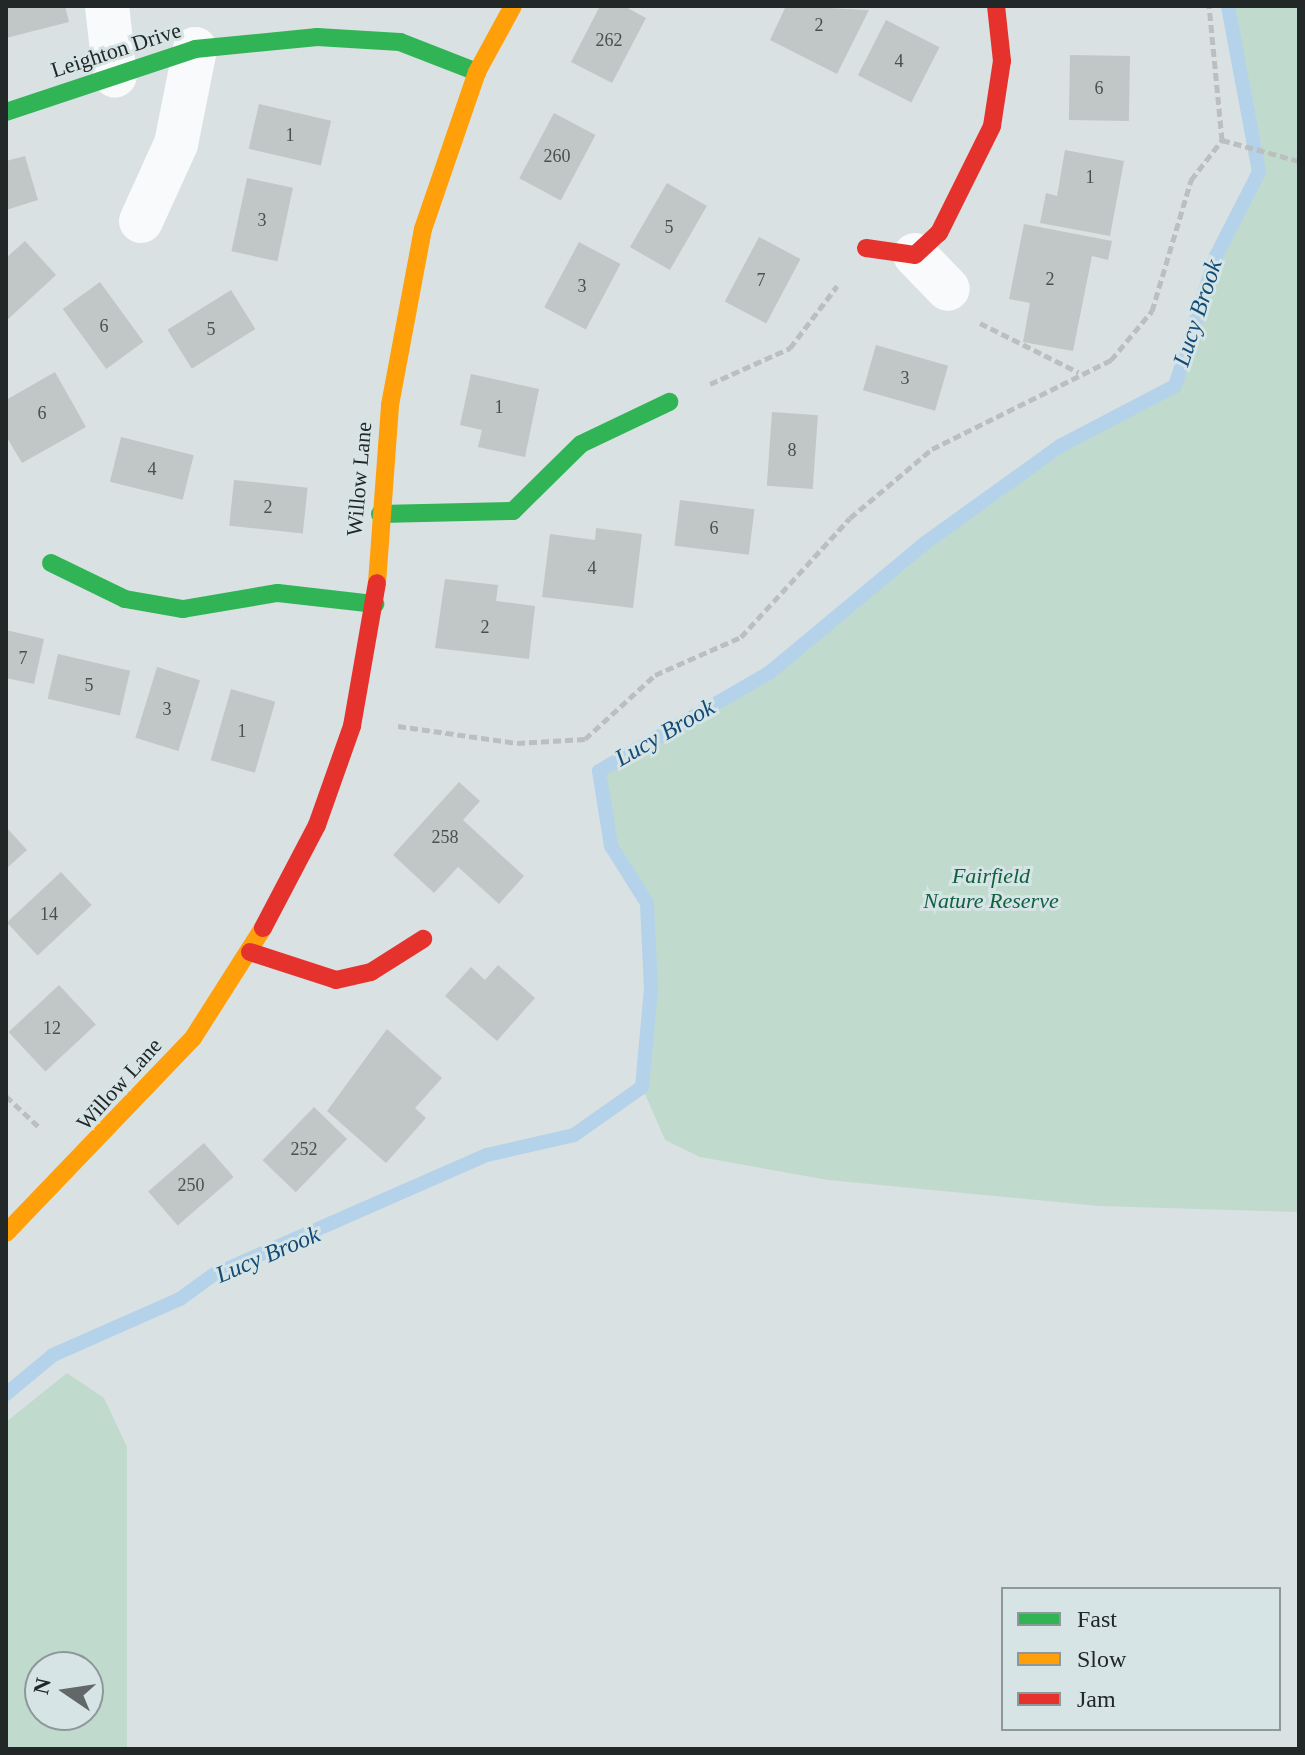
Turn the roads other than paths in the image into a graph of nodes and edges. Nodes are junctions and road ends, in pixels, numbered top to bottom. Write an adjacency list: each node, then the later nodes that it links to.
1 (107, 6): 6 (street)
2 (513, 6): 5 (street, Willow Lane)
3 (996, 6): 10 (street)
4 (195, 49): 5 (street, Leighton Drive); 6 (street, Leighton Drive); 8 (street)
5 (477, 72): 13 (street, Willow Lane)
6 (115, 76): 7 (street, Leighton Drive)
7 (6, 112)
8 (141, 221)
9 (866, 248): 10 (street)
10 (915, 255): 11 (street)
11 (956, 301)
12 (669, 402): 13 (street)
13 (380, 514): 15 (street, Willow Lane)
14 (51, 563): 15 (street)
15 (375, 604): 17 (street, Willow Lane)
16 (423, 939): 17 (street)
17 (250, 952): 18 (street, Willow Lane)
18 (6, 1233)

